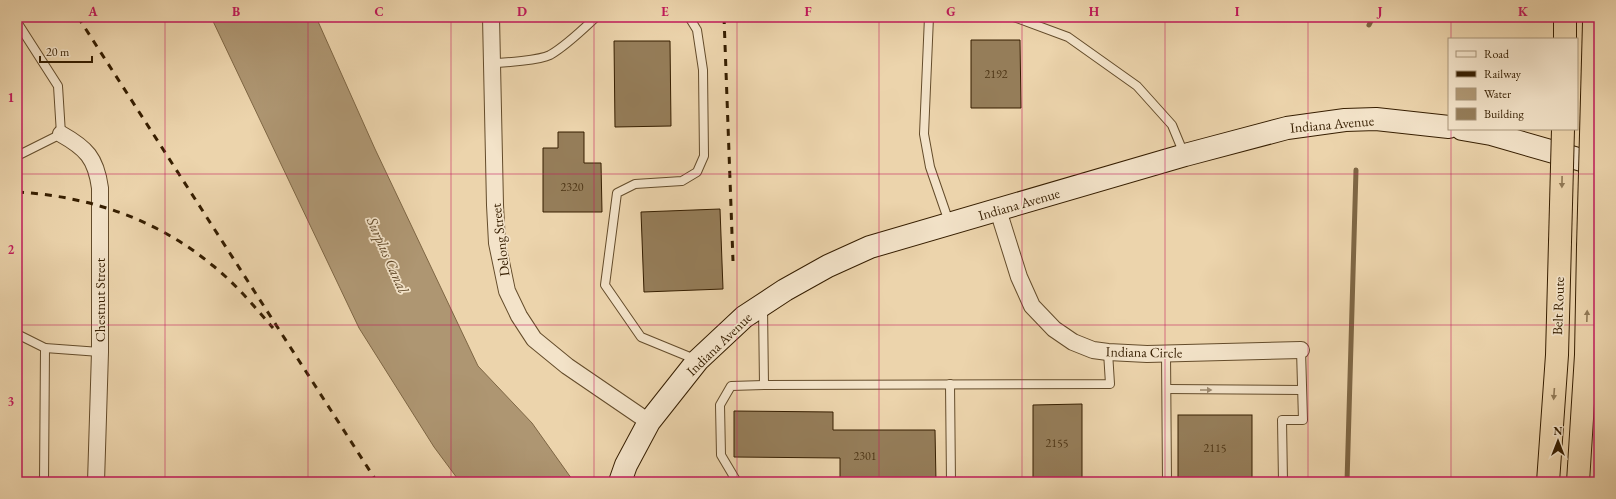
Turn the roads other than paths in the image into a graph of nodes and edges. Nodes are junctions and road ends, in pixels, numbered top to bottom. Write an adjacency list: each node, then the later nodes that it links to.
1 (491, 17): 8 (street, Delong Street)
2 (596, 17): 8 (lane)
3 (688, 17): 25 (lane)
4 (929, 17): 17 (lane)
5 (1014, 17): 13 (lane)
6 (1594, 20): 39 (highway, Belt Route, one-way to 6, bridge)
7 (17, 22): 12 (lane)
8 (492, 62): 30 (street, Delong Street)
9 (1448, 127): 13 (street, Indiana Avenue)
10 (1468, 130): 15 (street)
11 (1563, 130): 38 (highway, Belt Route, one-way to 38, bridge)
12 (61, 134): 14 (lane); 22 (street, Chestnut Street)
13 (1185, 155): 16 (street, Indiana Avenue)
14 (17, 156)
15 (1599, 165)
16 (998, 210): 17 (street, Indiana Avenue); 23 (street, Indiana Circle)
17 (950, 224): 18 (street, Indiana Avenue)
18 (763, 304): 25 (street, Indiana Avenue); 27 (lane)
19 (17, 334): 20 (lane)
20 (45, 348): 22 (lane); 32 (lane)
21 (1301, 350): 24 (street, Indiana Circle); 29 (lane)
22 (100, 352): 33 (street, Chestnut Street)
23 (1108, 352): 24 (street, Indiana Circle); 26 (lane)
24 (1166, 353): 28 (lane)
25 (698, 360): 30 (street, Indiana Avenue)
26 (950, 384): 27 (lane); 35 (lane)
27 (764, 385): 34 (lane)
28 (1166, 390): 29 (lane, one-way to 29); 36 (lane)
29 (1302, 390): 37 (lane)
30 (648, 422): 31 (street, Indiana Avenue)
31 (623, 474)
32 (44, 482)
33 (96, 482)
34 (737, 482)
35 (951, 482)
36 (1167, 482)
37 (1283, 482)
38 (1548, 482)
39 (1578, 482)

